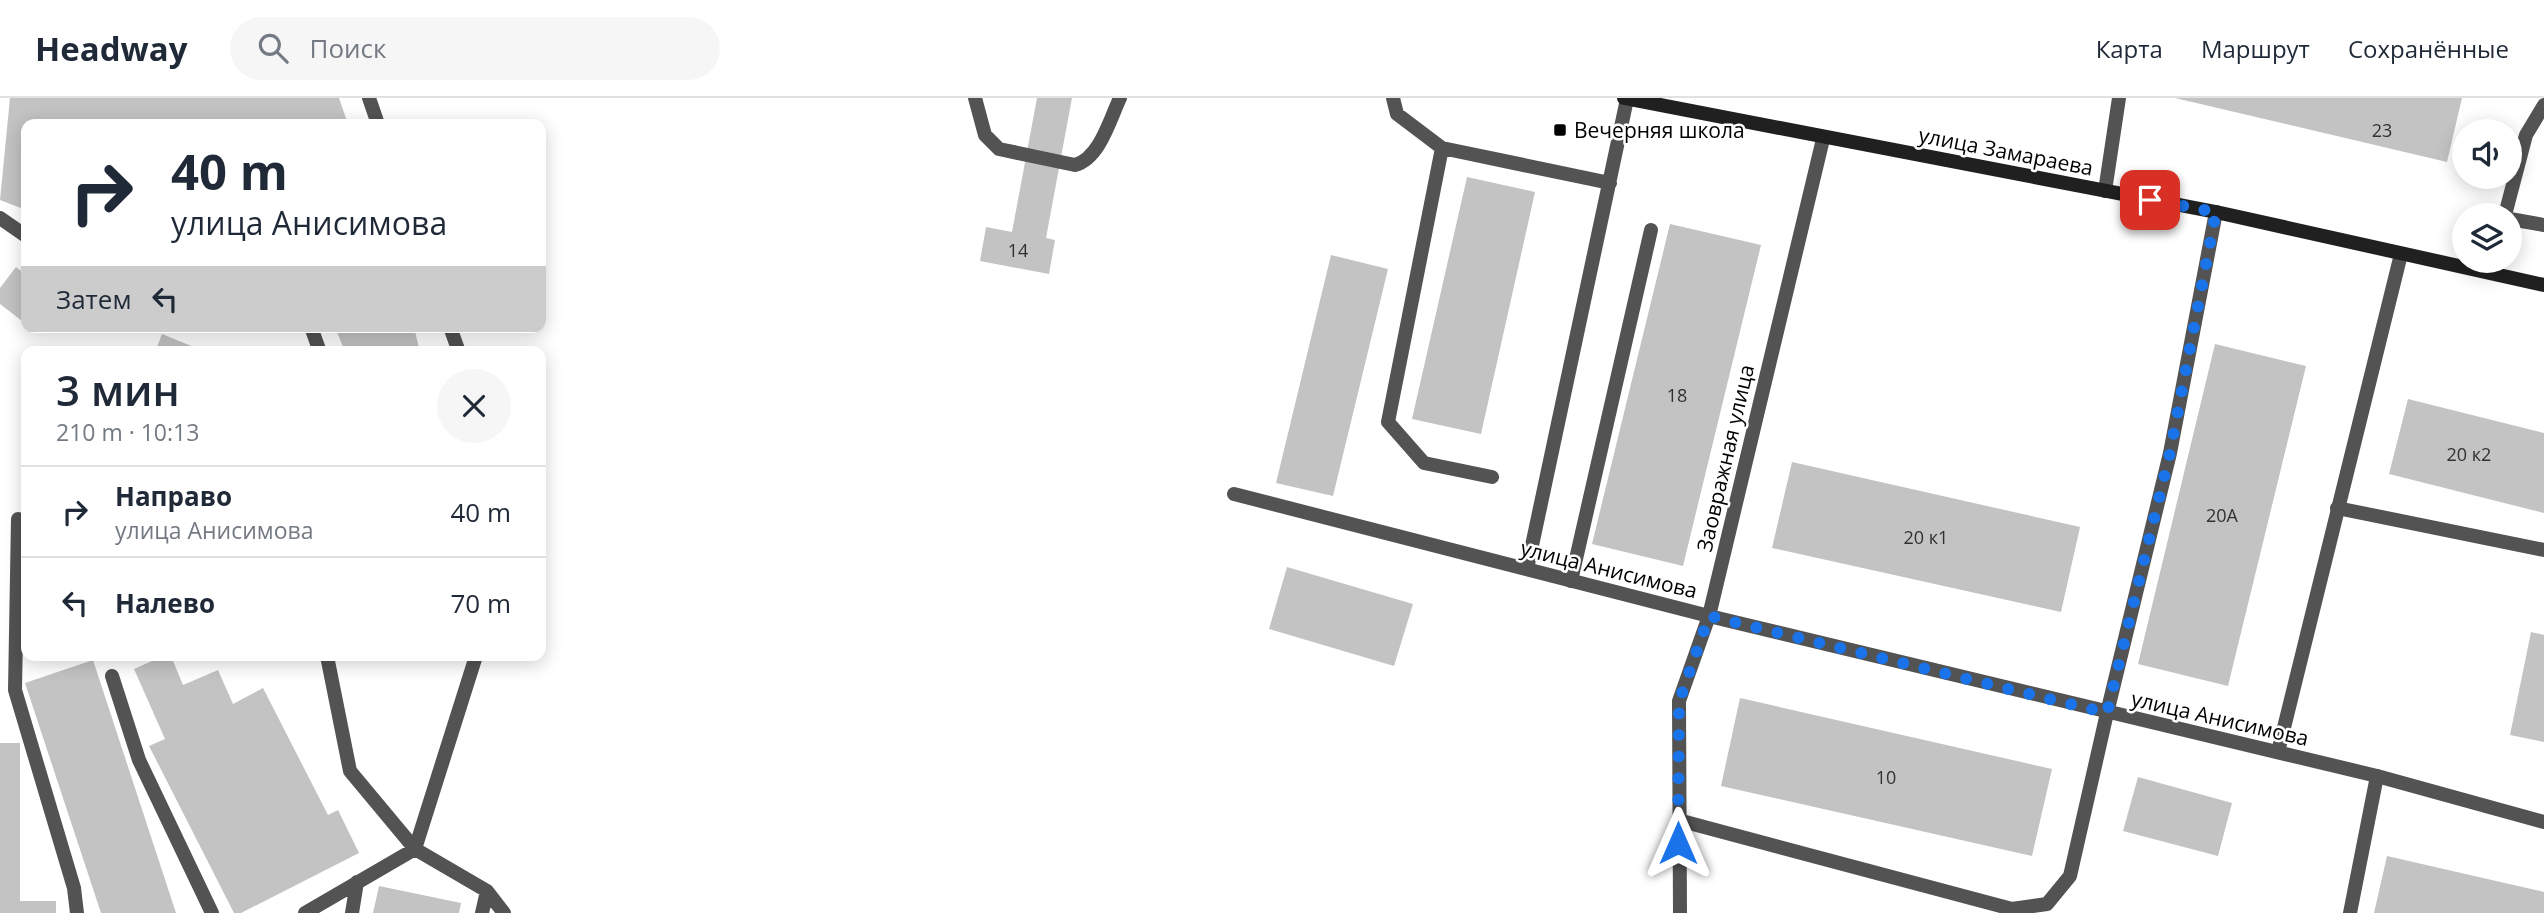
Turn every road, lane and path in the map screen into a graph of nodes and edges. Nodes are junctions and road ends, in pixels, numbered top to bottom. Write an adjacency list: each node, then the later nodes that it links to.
1 (369, 98): 8 (street)
2 (975, 98): 3 (street)
3 (1120, 98)
4 (1393, 98): 10 (street)
5 (1625, 98): 9 (main road, улица Замараева); 11 (street)
6 (2119, 98): 12 (street)
7 (2544, 105): 13 (street)
8 (377, 119)
9 (1823, 139): 12 (main road, улица Замараева); 31 (street, Заовражная улица)
10 (1442, 148): 11 (street); 24 (street)
11 (1610, 183): 29 (street)
12 (2105, 191): 14 (main road, улица Замараева)
13 (2508, 203)
14 (2216, 212): 20 (main road, улица Замараева); 35 (street)
15 (0, 218): 19 (street)
16 (2522, 221): 17 (street)
17 (2544, 225)
18 (1651, 230): 30 (street)
19 (21, 233)
20 (2402, 254): 21 (main road, улица Замараева); 26 (street)
21 (2452, 261)
22 (2509, 273): 23 (main road, улица Замараева)
23 (2544, 285)
24 (1492, 477)
25 (1234, 494): 29 (street, улица Анисимова)
26 (2337, 508): 28 (street); 36 (street)
27 (18, 519): 43 (street)
28 (2544, 550)
29 (1527, 569): 30 (street, улица Анисимова)
30 (1571, 581): 31 (street, улица Анисимова)
31 (1709, 616): 35 (street, улица Анисимова); 38 (street, Заовражная улица)
32 (328, 661): 40 (street)
33 (474, 661): 40 (street)
34 (112, 676): 44 (street)
35 (2107, 713): 36 (street, улица Анисимова); 38 (street)
36 (2278, 752): 37 (street, улица Анисимова)
37 (2377, 776): 39 (street, улица Анисимова); 50 (street)
38 (1678, 820): 49 (street, Заовражная улица)
39 (2544, 822)
40 (415, 849): 41 (street); 42 (street)
41 (357, 882): 45 (street); 46 (street)
42 (487, 891): 47 (street); 48 (street)
43 (77, 913)
44 (212, 913)
45 (305, 913)
46 (352, 913)
47 (482, 913)
48 (504, 913)
49 (1680, 913)
50 (2350, 913)

